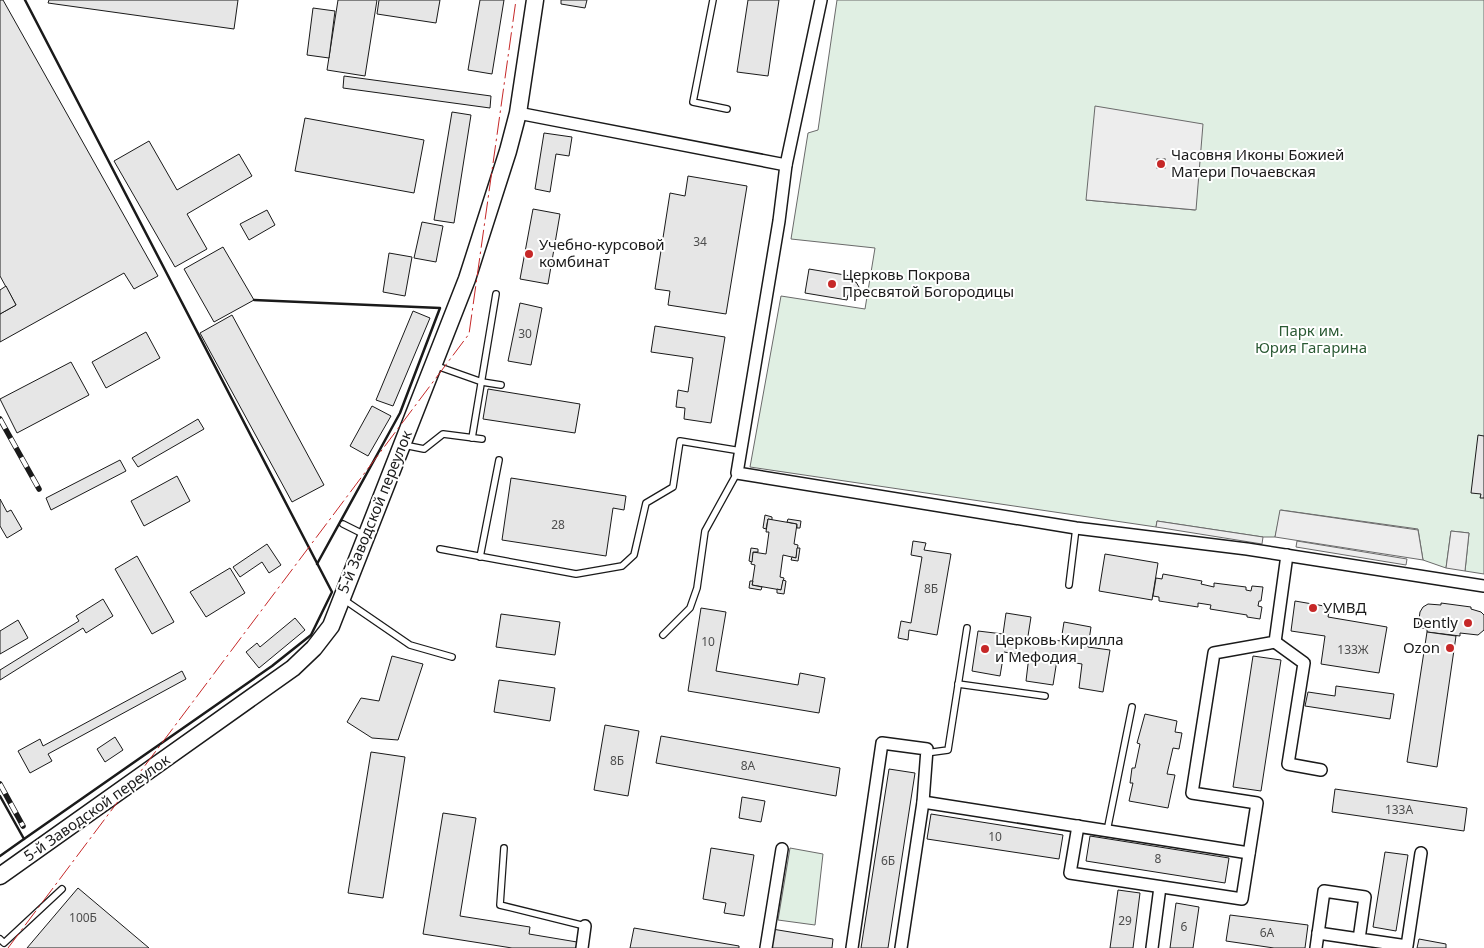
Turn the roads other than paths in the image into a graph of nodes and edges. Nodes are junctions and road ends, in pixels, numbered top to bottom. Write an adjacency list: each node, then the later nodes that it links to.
1 (535, 0): 5 (street, 5-й Заводской переулок)
2 (713, 0): 4 (lane)
3 (821, 0): 6 (street)
4 (727, 109)
5 (518, 113): 6 (street); 8 (street, 5-й Заводской переулок)
6 (786, 165): 14 (street)
7 (496, 294): 9 (lane)
8 (433, 364): 9 (lane); 13 (street, 5-й Заводской переулок)
9 (482, 382): 10 (lane); 11 (lane)
10 (501, 385)
11 (472, 438): 12 (lane); 13 (lane)
12 (482, 439)
13 (402, 445): 19 (street, 5-й Заводской переулок)
14 (741, 451): 16 (street); 22 (lane)
15 (499, 460): 22 (lane)
16 (737, 473): 18 (street); 27 (lane)
17 (343, 524): 19 (lane)
18 (1076, 528): 21 (street); 23 (lane)
19 (367, 536): 25 (street, 5-й Заводской переулок)
20 (440, 549): 22 (lane)
21 (1287, 555): 24 (street); 28 (street)
22 (480, 557)
23 (1069, 585)
24 (1484, 586)
25 (341, 598): 29 (lane); 42 (street, 5-й Заводской переулок)
26 (967, 628): 30 (lane)
27 (663, 635)
28 (1274, 642): 34 (street); 40 (street)
29 (452, 657)
30 (958, 684): 31 (lane); 33 (lane)
31 (1045, 696)
32 (1132, 707): 37 (lane)
33 (926, 753): 35 (street); 51 (street)
34 (1322, 770)
35 (923, 802): 36 (street); 52 (street)
36 (1078, 826): 37 (street); 43 (street)
37 (1107, 831): 40 (street)
38 (504, 848): 45 (lane)
39 (782, 850): 50 (street)
40 (1249, 853): 43 (street)
41 (1421, 853): 48 (street)
42 (0, 876)
43 (1160, 887): 53 (street)
44 (62, 889): 47 (lane)
45 (585, 926): 49 (street)
46 (1318, 933): 48 (street); 48 (street); 54 (street)
47 (0, 939)
48 (1359, 939)
49 (582, 948)
50 (766, 948)
51 (852, 948)
52 (901, 948)
53 (1152, 948)
54 (1316, 948)

